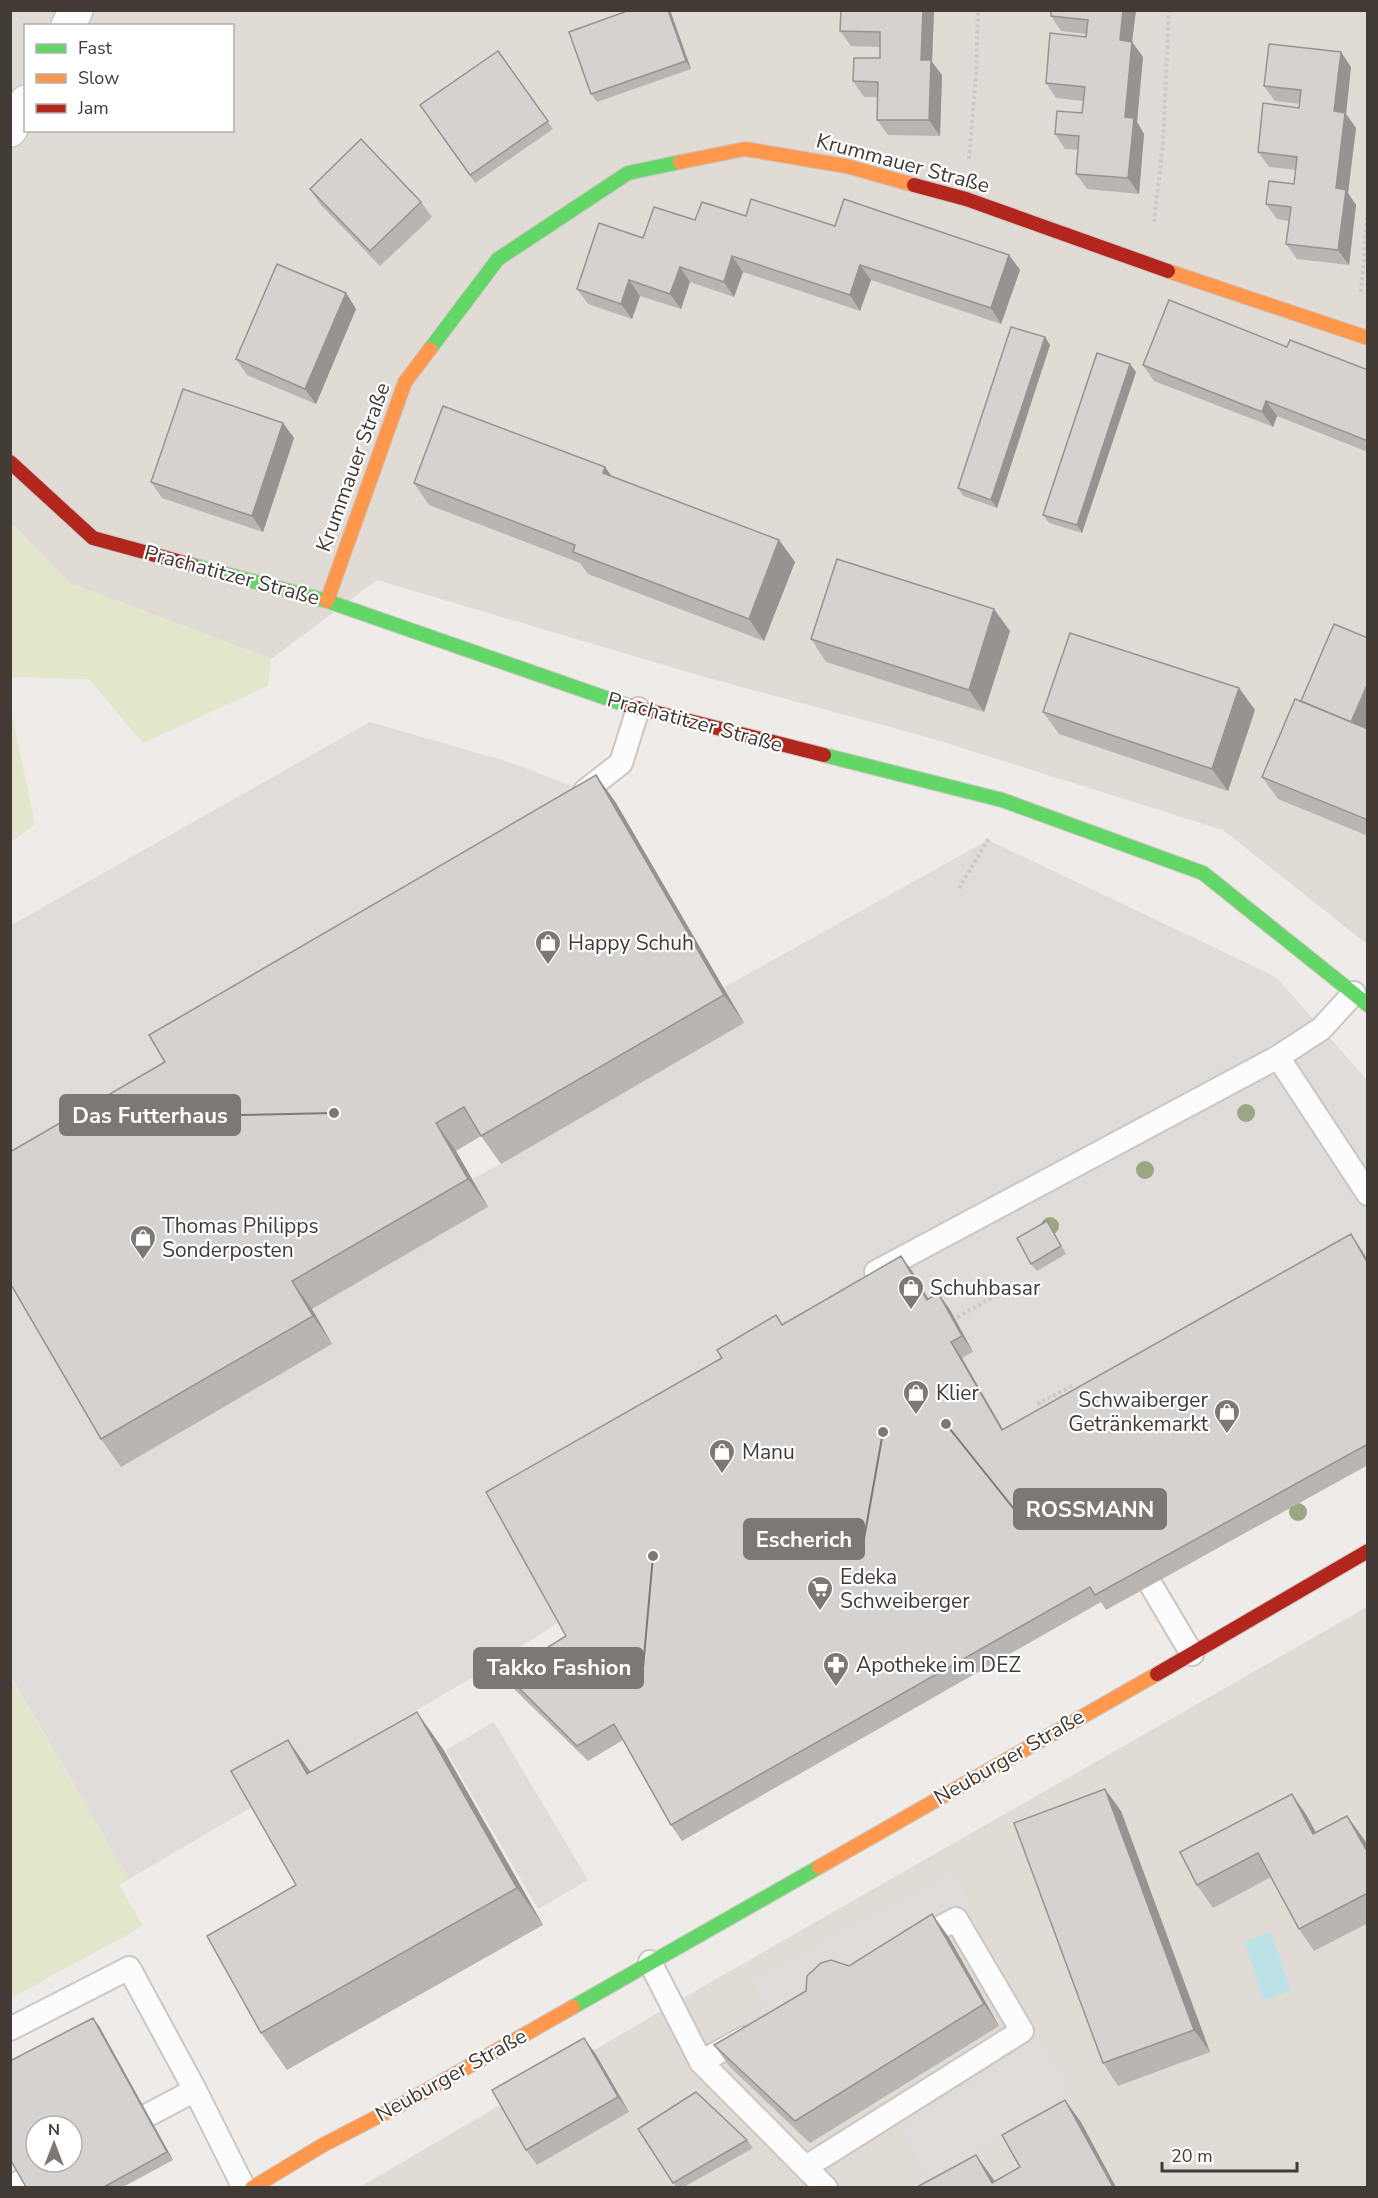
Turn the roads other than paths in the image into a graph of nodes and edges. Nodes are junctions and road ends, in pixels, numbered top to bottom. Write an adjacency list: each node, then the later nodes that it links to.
1 (76, 10): 2 (street)
2 (69, 24)
3 (24, 106): 4 (street)
4 (10, 130)
5 (1368, 338): 7 (street, Krummauer Straße)
6 (10, 462): 7 (street, Prachatitzer Straße)
7 (327, 601): 8 (street, Prachatitzer Straße)
8 (638, 709): 9 (lane); 10 (street, Prachatitzer Straße)
9 (585, 791)
10 (1361, 999): 11 (lane)
11 (1278, 1057): 12 (lane); 13 (lane)
12 (1368, 1194)
13 (856, 1283)
14 (1131, 1545): 16 (lane)
15 (1368, 1551): 16 (street, Neuburger Straße)
16 (1192, 1654): 18 (street, Neuburger Straße)
17 (895, 1953): 24 (lane)
18 (650, 1962): 21 (lane); 26 (street, Neuburger Straße)
19 (762, 2028): 21 (lane)
20 (10, 2030): 22 (lane)
21 (701, 2062): 24 (lane)
22 (195, 2090): 23 (lane); 25 (lane)
23 (148, 2115)
24 (806, 2167): 27 (lane)
25 (244, 2187)
26 (252, 2187)
27 (826, 2187)

